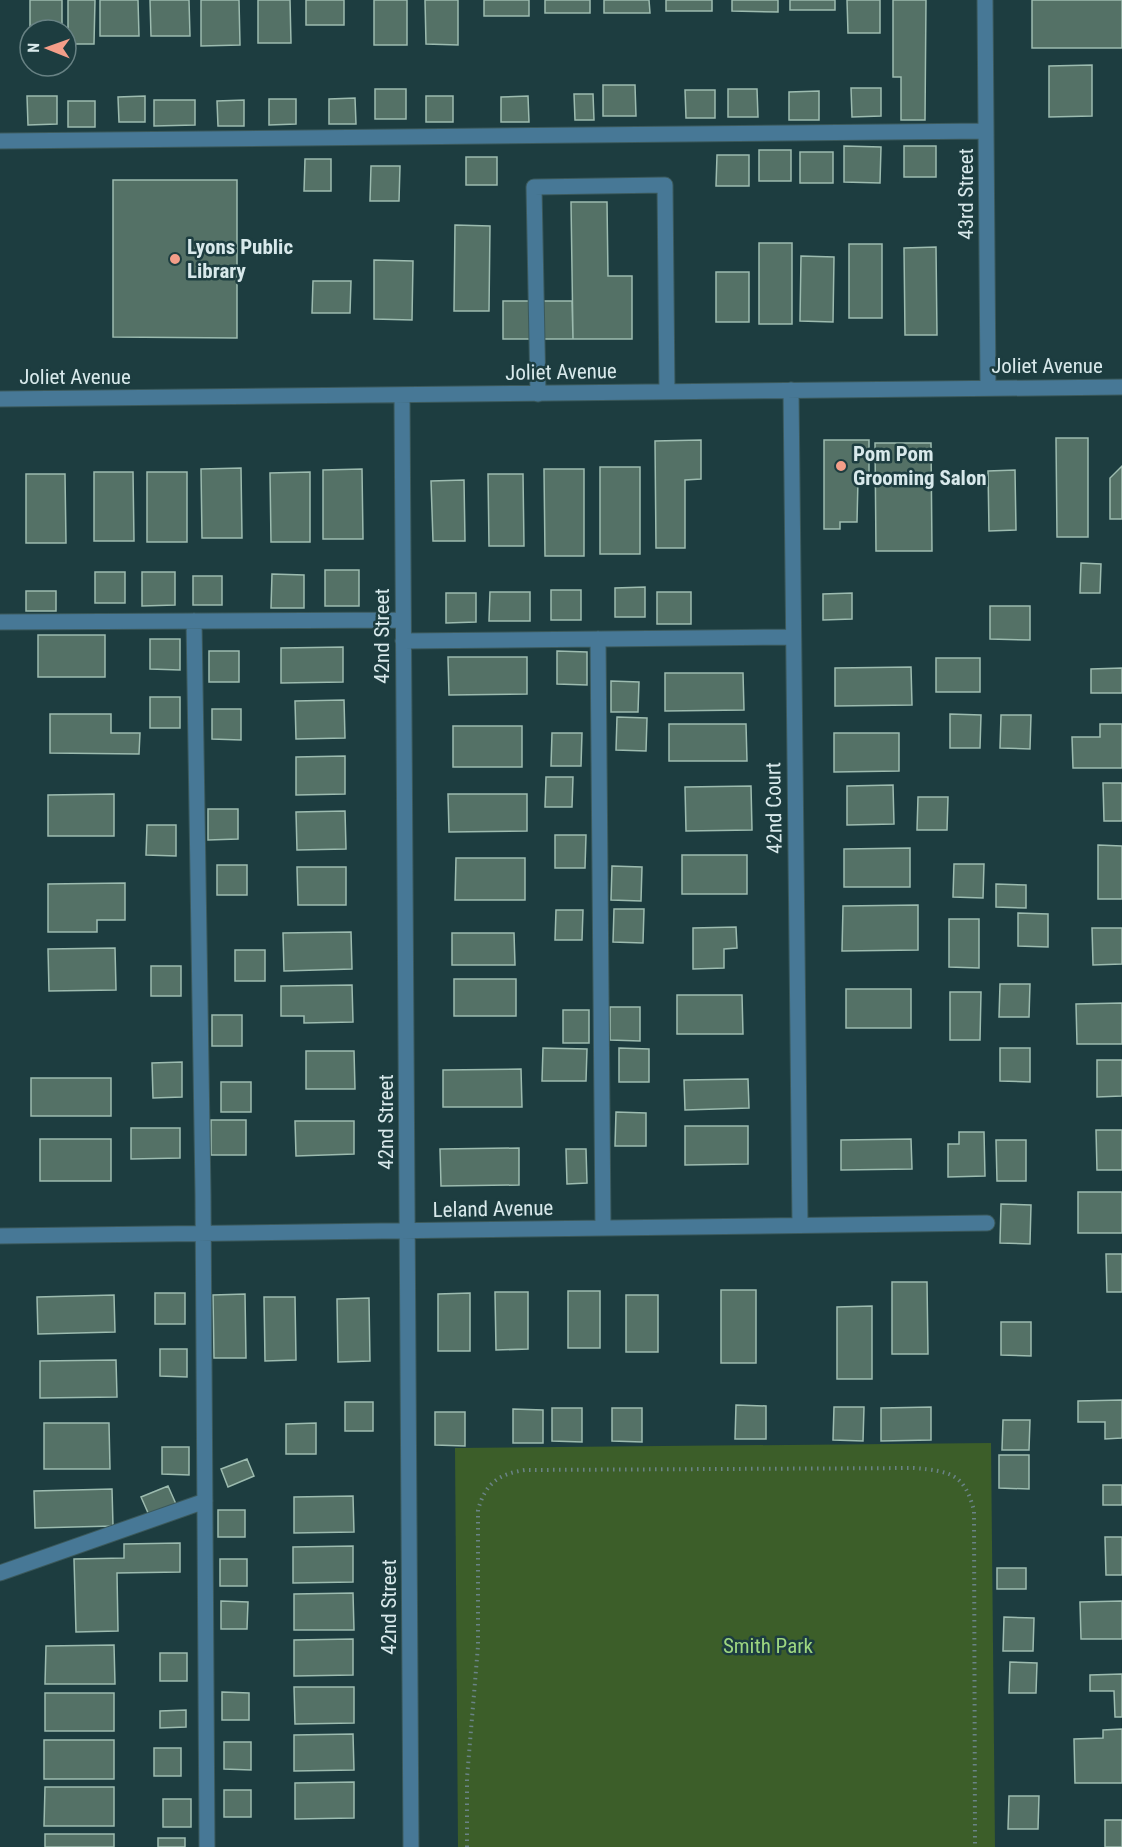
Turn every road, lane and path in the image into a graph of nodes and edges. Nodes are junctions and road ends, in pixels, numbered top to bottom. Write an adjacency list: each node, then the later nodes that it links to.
1 (985, 0): 2 (street, 43rd Street)
2 (986, 131): 3 (street); 4 (street, 43rd Street)
3 (0, 141)
4 (988, 387): 5 (street, Joliet Avenue); 6 (street, Joliet Avenue)
5 (1122, 387)
6 (791, 390): 7 (street, Joliet Avenue); 14 (street, 42nd Court)
7 (667, 392): 8 (street, Joliet Avenue); 8 (street)
8 (538, 394): 9 (street, Joliet Avenue)
9 (402, 396): 10 (street, Joliet Avenue); 11 (street, 42nd Street)
10 (0, 399)
11 (403, 620): 12 (street); 16 (street, 42nd Street)
12 (194, 621): 13 (street); 21 (street)
13 (0, 622)
14 (793, 637): 15 (street); 18 (street, 42nd Court)
15 (598, 639): 16 (street); 19 (street)
16 (403, 641): 20 (street, 42nd Street)
17 (987, 1223): 18 (street, Leland Avenue)
18 (800, 1225): 19 (street, Leland Avenue)
19 (603, 1228): 20 (street, Leland Avenue)
20 (408, 1231): 21 (street, Leland Avenue); 26 (street, 42nd Street)
21 (203, 1233): 22 (street, Leland Avenue); 23 (street)
22 (0, 1236)
23 (205, 1501): 24 (street); 25 (street)
24 (0, 1573)
25 (207, 1847)
26 (411, 1847)
27 (467, 1847): 28 (path)
28 (975, 1847)

